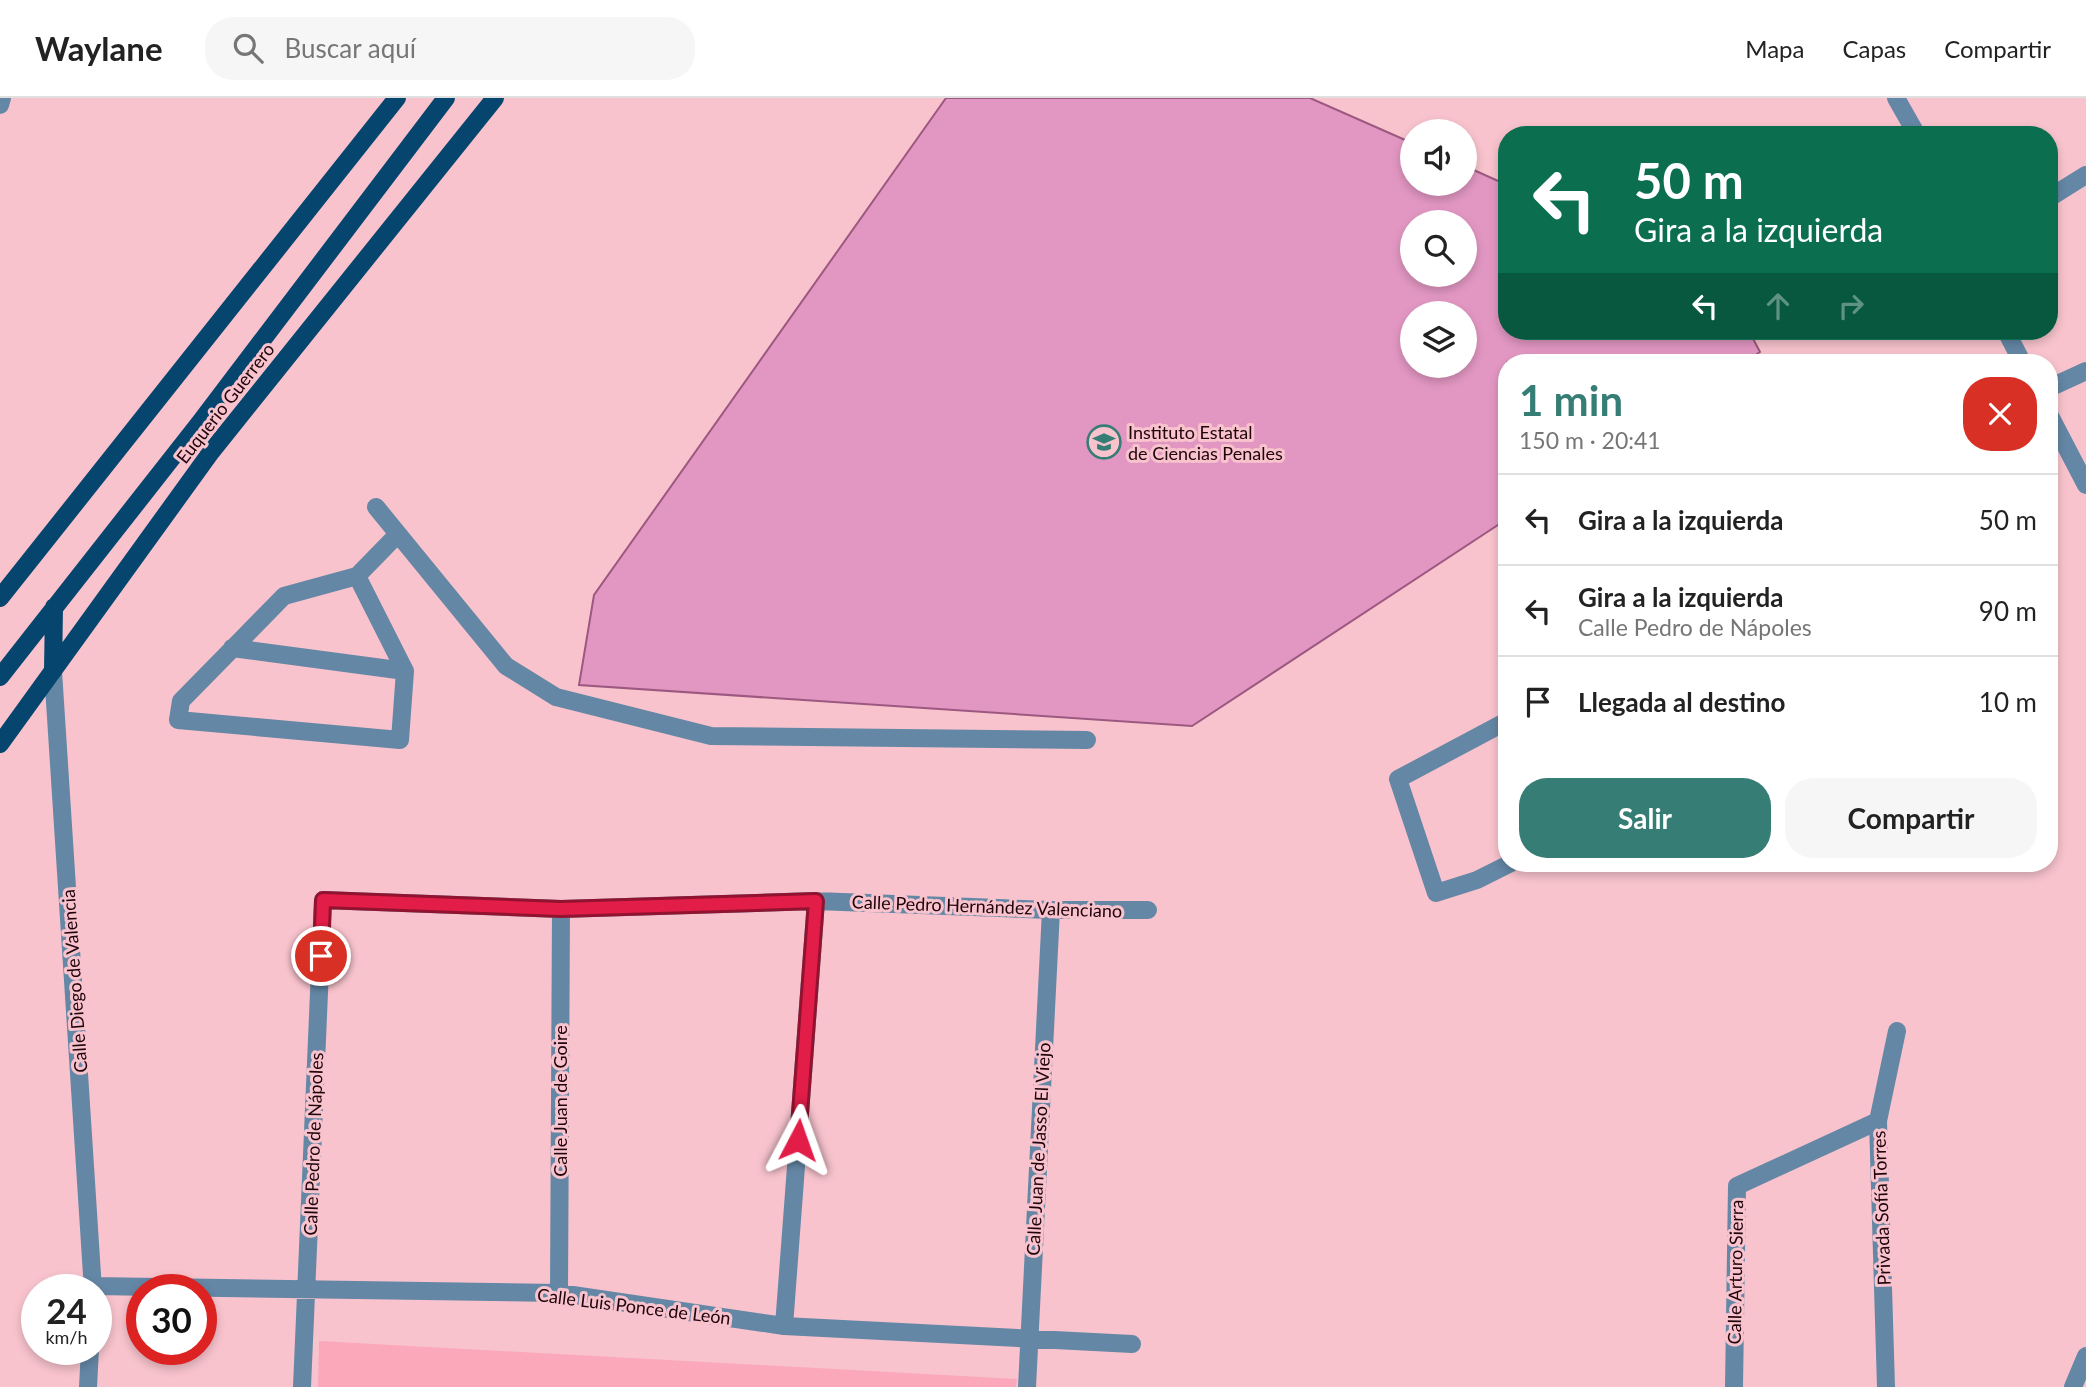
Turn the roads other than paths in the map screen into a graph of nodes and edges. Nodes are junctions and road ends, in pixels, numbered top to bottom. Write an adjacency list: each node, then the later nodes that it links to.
1 (2, 98): 6 (street)
2 (397, 98): 19 (main road)
3 (446, 98): 12 (main road)
4 (495, 98): 14 (main road, Euquerio Guerrero)
5 (1896, 98): 7 (street)
6 (0, 105)
7 (1912, 126)
8 (2086, 175): 9 (street)
9 (2058, 192)
10 (2086, 371): 11 (street)
11 (2058, 384)
12 (201, 421): 14 (main road); 20 (main road)
13 (2058, 432): 15 (street)
14 (211, 452): 22 (main road, Euquerio Guerrero)
15 (2086, 485)
16 (376, 507): 17 (street)
17 (398, 534): 18 (street); 26 (street)
18 (357, 576): 21 (street); 23 (street)
19 (0, 598)
20 (54, 607): 22 (main road); 24 (main road)
21 (232, 648): 23 (street); 23 (street)
22 (53, 671): 27 (main road, Euquerio Guerrero); 36 (street, Calle Diego de Valencia)
23 (405, 671)
24 (0, 677)
25 (1498, 726): 28 (street)
26 (1087, 740)
27 (0, 744)
28 (1498, 870)
29 (323, 900): 31 (street, Calle Pedro Hernández Valenciano); 38 (street, Calle Pedro de Nápoles)
30 (816, 901): 31 (street, Calle Pedro Hernández Valenciano); 32 (street, Calle Pedro Hernández Valenciano); 40 (street)
31 (561, 909): 39 (street, Calle Juan de Goire)
32 (1051, 910): 33 (street, Calle Pedro Hernández Valenciano); 41 (street, Calle Juan de Jasso El Viejo)
33 (1148, 910)
34 (1897, 1031): 35 (street, Privada Sofía Torres)
35 (1878, 1121): 48 (street, Calle Arturo Sierra); 49 (street, Privada Sofía Torres)
36 (92, 1274)
37 (112, 1288): 38 (street, Calle Luis Ponce de León)
38 (307, 1290): 39 (street, Calle Luis Ponce de León); 46 (street, Calle Pedro de Nápoles)
39 (559, 1293): 40 (street, Calle Luis Ponce de León)
40 (784, 1326): 41 (street, Calle Luis Ponce de León)
41 (1028, 1338): 42 (street, Calle Luis Ponce de León); 47 (street, Calle Juan de Jasso El Viejo)
42 (1132, 1343)
43 (2086, 1356): 50 (street)
44 (89, 1365): 45 (street)
45 (88, 1387)
46 (302, 1387)
47 (1027, 1387)
48 (1734, 1387)
49 (1886, 1387)
50 (2073, 1387)

